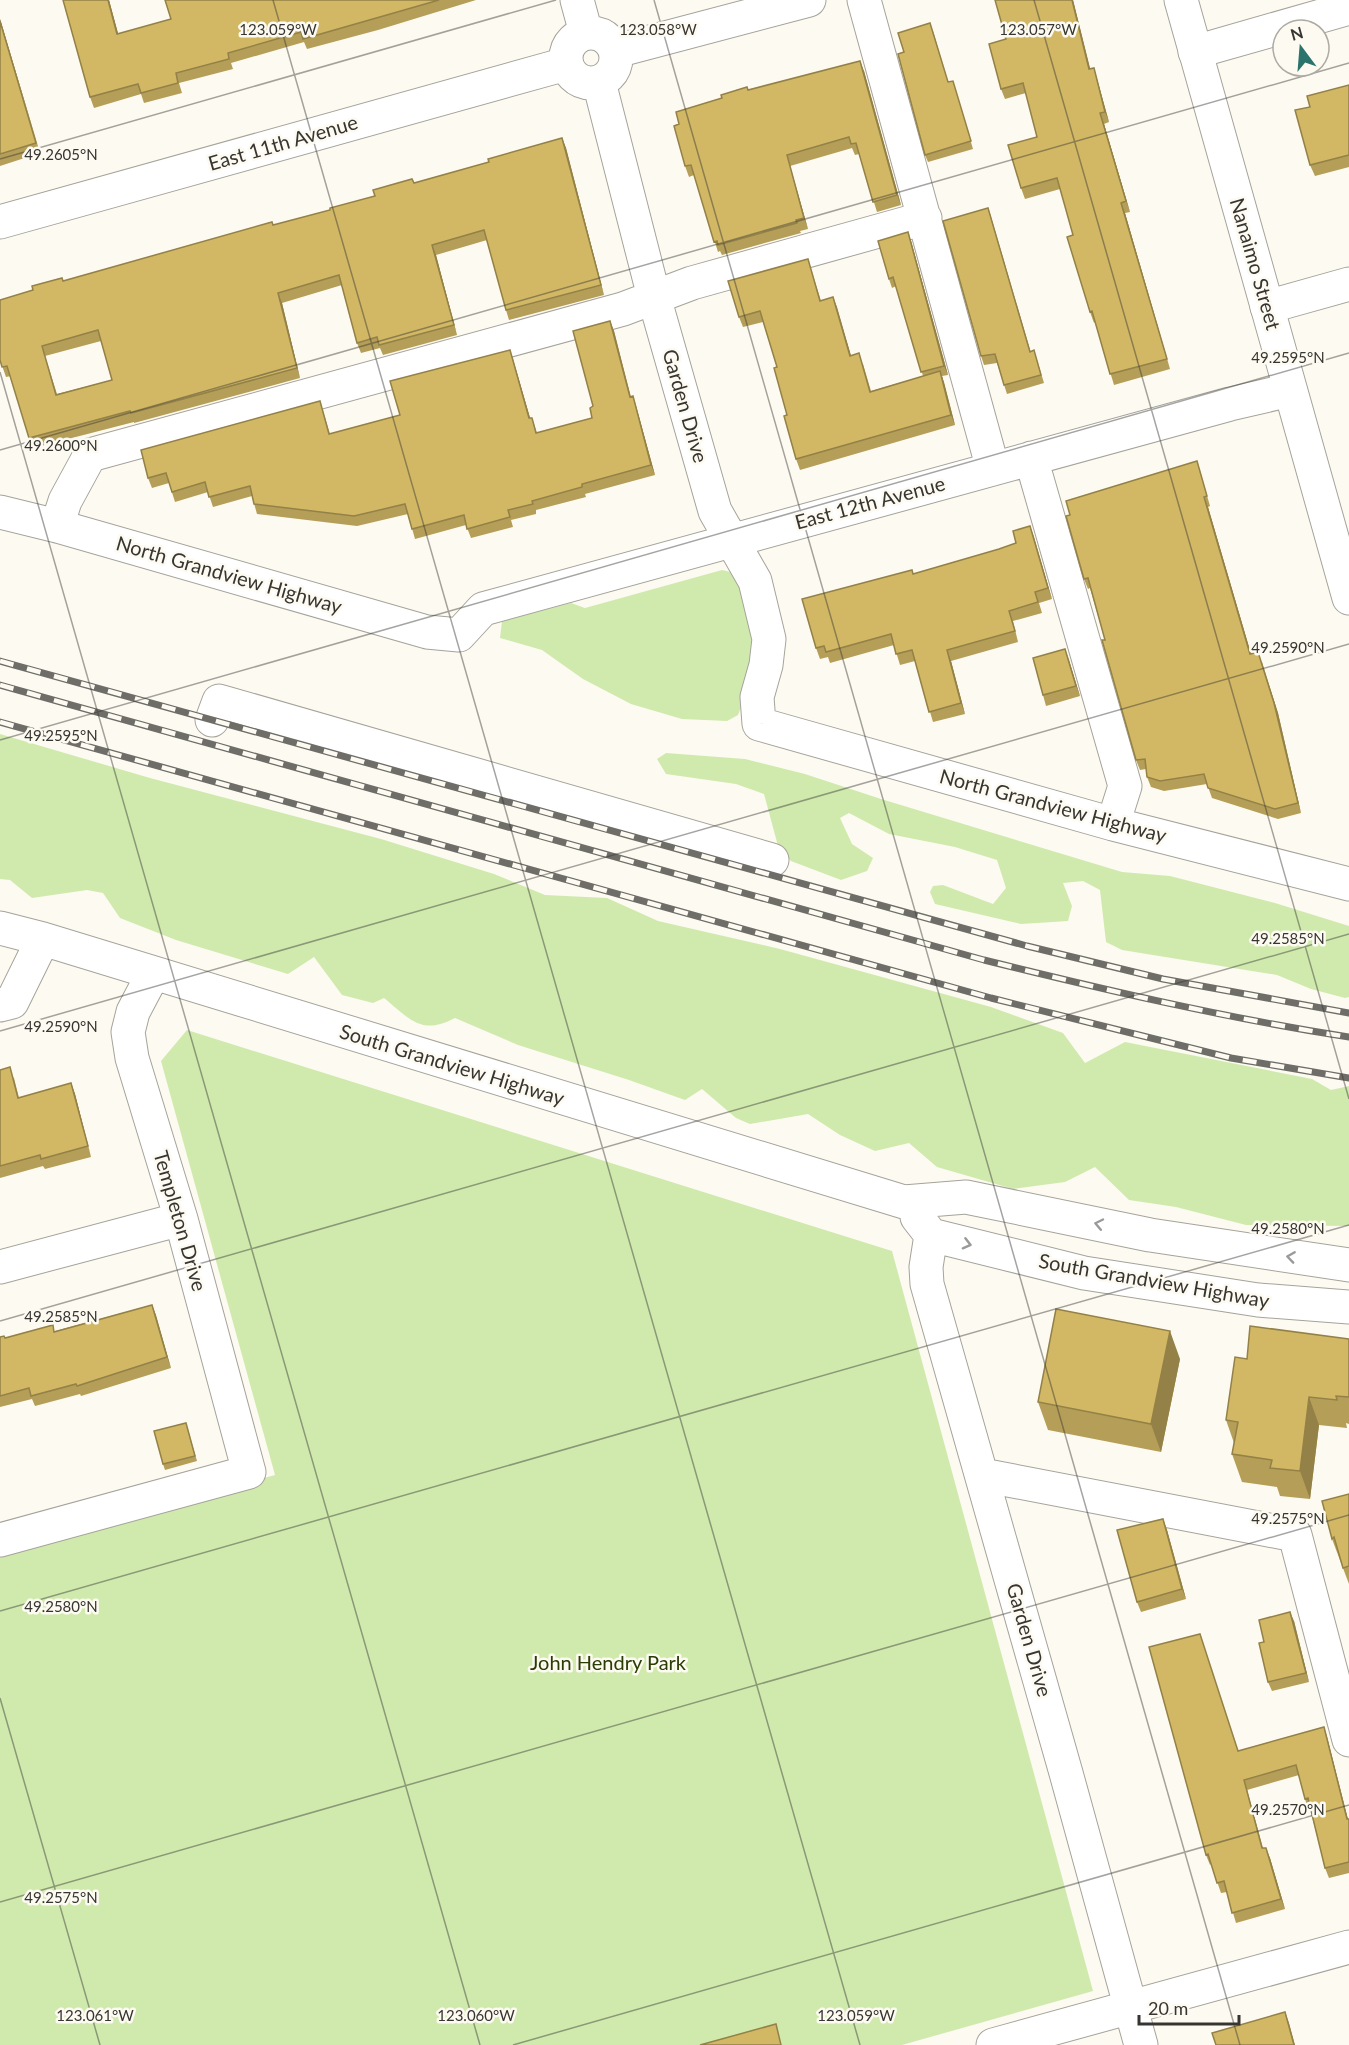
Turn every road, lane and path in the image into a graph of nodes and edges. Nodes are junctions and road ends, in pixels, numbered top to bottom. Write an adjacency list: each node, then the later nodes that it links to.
1 (577, 0): 6 (street)
2 (809, 0): 7 (street)
3 (864, 0): 11 (street)
4 (1181, 0): 8 (street, Nanaimo Street)
5 (1349, 8): 8 (street)
6 (586, 33): 7 (street); 9 (street)
7 (616, 51): 10 (street)
8 (1196, 52): 15 (street, Nanaimo Street)
9 (566, 64): 10 (street); 12 (street, East 11th Avenue)
10 (599, 82): 14 (street, Garden Drive)
11 (925, 218): 14 (street); 18 (street)
12 (0, 222)
13 (1349, 284): 15 (street)
14 (654, 297): 20 (street); 21 (street, Garden Drive)
15 (1267, 307): 16 (street, Nanaimo Street)
16 (1290, 390): 17 (street, East 12th Avenue); 22 (street, Nanaimo Street)
17 (1031, 458): 18 (street, East 12th Avenue); 27 (street)
18 (993, 469): 21 (street, East 12th Avenue)
19 (0, 512): 20 (street, North Grandview Highway)
20 (57, 526): 24 (street, North Grandview Highway)
21 (731, 541): 24 (street, East 12th Avenue); 26 (street, Garden Drive)
22 (1343, 557): 23 (street, Nanaimo Street)
23 (1349, 598)
24 (459, 635)
25 (212, 720): 28 (street)
26 (759, 724): 27 (street, North Grandview Highway)
27 (1113, 824): 29 (street, North Grandview Highway)
28 (772, 860)
29 (1349, 884)
30 (0, 927): 31 (street, South Grandview Highway)
31 (43, 939): 32 (street, South Grandview Highway); 33 (street)
32 (153, 974): 34 (street, South Grandview Highway); 35 (street, Templeton Drive)
33 (0, 1005)
34 (904, 1202): 36 (street); 37 (street, South Grandview Highway, one-way to 34)
35 (181, 1219): 38 (street); 41 (street, Templeton Drive)
36 (931, 1235): 39 (street, South Grandview Highway, one-way to 39); 40 (street, Garden Drive)
37 (1349, 1265)
38 (0, 1267)
39 (1349, 1307)
40 (982, 1475): 42 (street); 44 (street, Garden Drive)
41 (0, 1540)
42 (1349, 1740)
43 (1349, 1947): 44 (street)
44 (1131, 2008): 45 (street); 46 (street, Garden Drive)
45 (993, 2045)
46 (1141, 2045)

